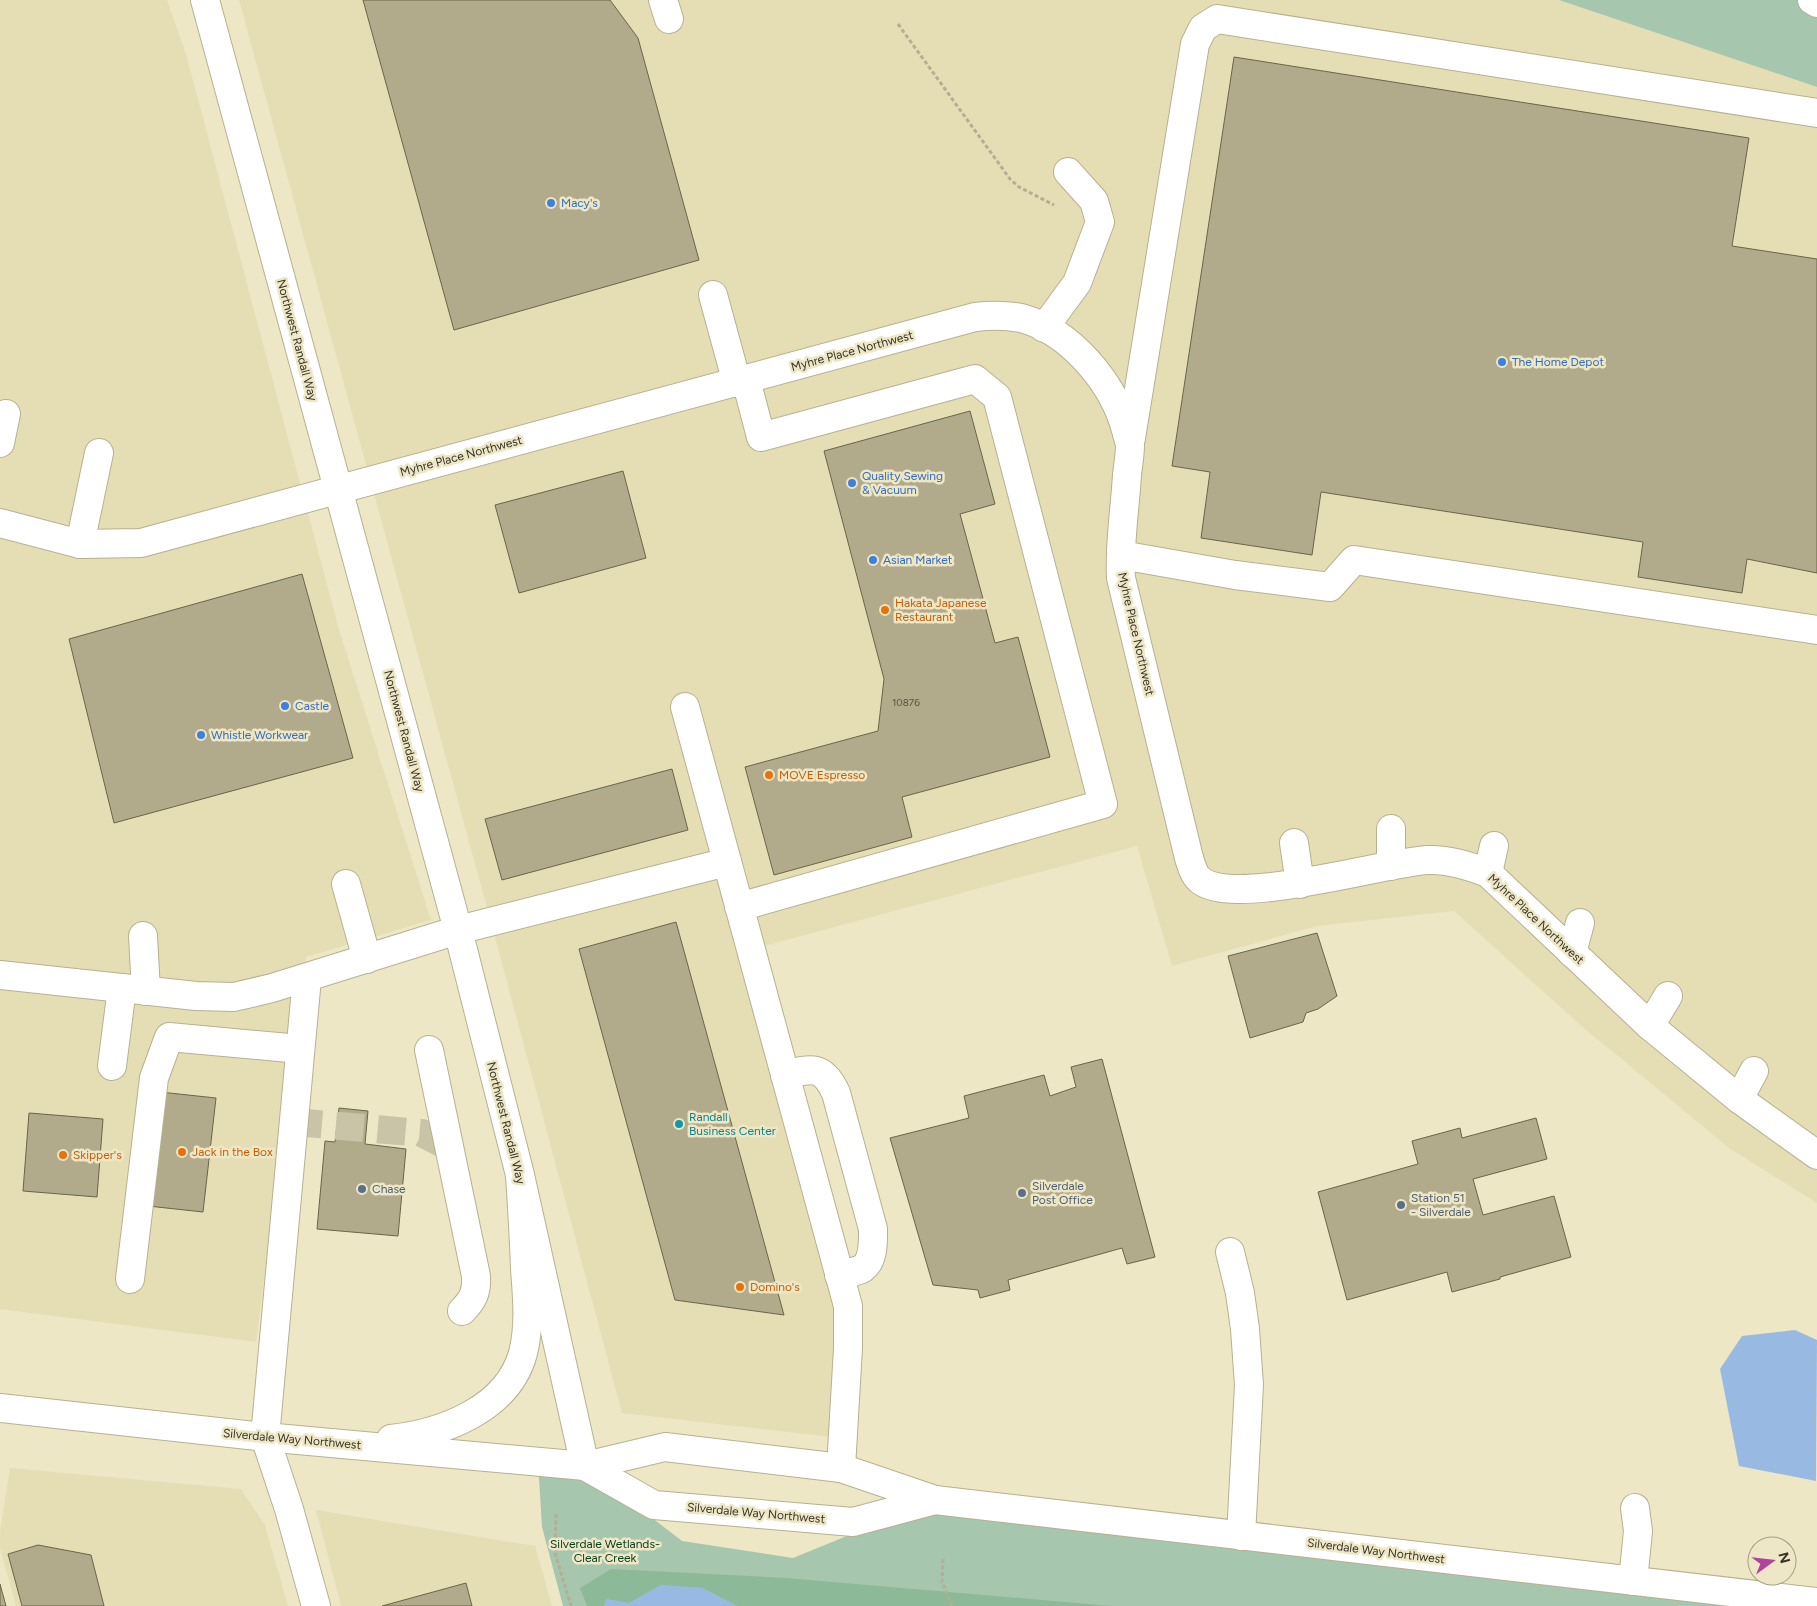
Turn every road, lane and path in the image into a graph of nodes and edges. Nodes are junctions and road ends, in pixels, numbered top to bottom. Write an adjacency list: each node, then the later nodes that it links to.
1 (205, 0): 15 (main road, Northwest Randall Way)
2 (1812, 0): 3 (main road)
3 (1817, 3)
4 (898, 24): 7 (path)
5 (1817, 113): 13 (main road)
6 (1068, 172): 9 (main road)
7 (1057, 206)
8 (713, 295): 10 (main road)
9 (1044, 328): 10 (main road, Myhre Place Northwest); 13 (main road, Myhre Place Northwest)
10 (741, 382): 15 (main road, Myhre Place Northwest); 29 (main road)
11 (6, 414): 12 (main road)
12 (0, 443)
13 (1130, 444): 18 (main road, Myhre Place Northwest)
14 (99, 453): 17 (main road)
15 (338, 489): 17 (main road, Myhre Place Northwest); 31 (main road, Northwest Randall Way)
16 (0, 523): 17 (main road, Myhre Place Northwest)
17 (80, 544)
18 (1121, 555): 19 (main road); 28 (main road, Myhre Place Northwest)
19 (1817, 630)
20 (685, 706): 24 (main road)
21 (1391, 829): 25 (main road)
22 (1294, 843): 28 (main road)
23 (1494, 846): 26 (main road)
24 (727, 862): 29 (main road); 31 (main road)
25 (1391, 866): 26 (main road, Myhre Place Northwest); 28 (main road, Myhre Place Northwest)
26 (1488, 873): 33 (main road, Myhre Place Northwest)
27 (346, 884): 34 (main road)
28 (1300, 884)
29 (739, 907): 44 (main road)
30 (1580, 923): 33 (main road)
31 (458, 930): 34 (main road); 47 (main road, Northwest Randall Way)
32 (143, 936): 37 (main road)
33 (1572, 952): 39 (main road, Myhre Place Northwest)
34 (367, 959): 36 (main road)
35 (0, 975): 37 (main road)
36 (307, 978): 37 (main road); 40 (main road)
37 (134, 989): 42 (main road)
38 (1668, 996): 39 (main road)
39 (1650, 1026): 45 (main road, Myhre Place Northwest)
40 (300, 1049): 50 (main road); 53 (main road)
41 (429, 1050): 51 (main road)
42 (112, 1066)
43 (1754, 1071): 45 (main road)
44 (785, 1075): 49 (main road); 49 (main road)
45 (1739, 1099): 46 (main road, Myhre Place Northwest)
46 (1817, 1155)
47 (520, 1174): 54 (main road); 55 (main road, Northwest Randall Way)
48 (1230, 1252): 60 (main road)
49 (839, 1275): 56 (main road)
50 (130, 1279)
51 (462, 1311)
52 (0, 1408): 53 (main road, Silverdale Way Northwest)
53 (265, 1437): 54 (main road, Silverdale Way Northwest); 64 (main road)
54 (344, 1444): 55 (main road, Silverdale Way Northwest)
55 (585, 1466): 56 (main road, Silverdale Way Northwest); 57 (main road, Silverdale Way Northwest)
56 (840, 1468): 57 (main road, Silverdale Way Northwest)
57 (935, 1500): 60 (main road, Silverdale Way Northwest)
58 (1635, 1508): 62 (main road)
59 (556, 1514): 65 (path)
60 (1242, 1536): 62 (main road, Silverdale Way Northwest)
61 (943, 1559): 66 (path)
62 (1633, 1581): 63 (main road, Silverdale Way Northwest)
63 (1817, 1602)
64 (316, 1606)
65 (570, 1606)
66 (952, 1606)

